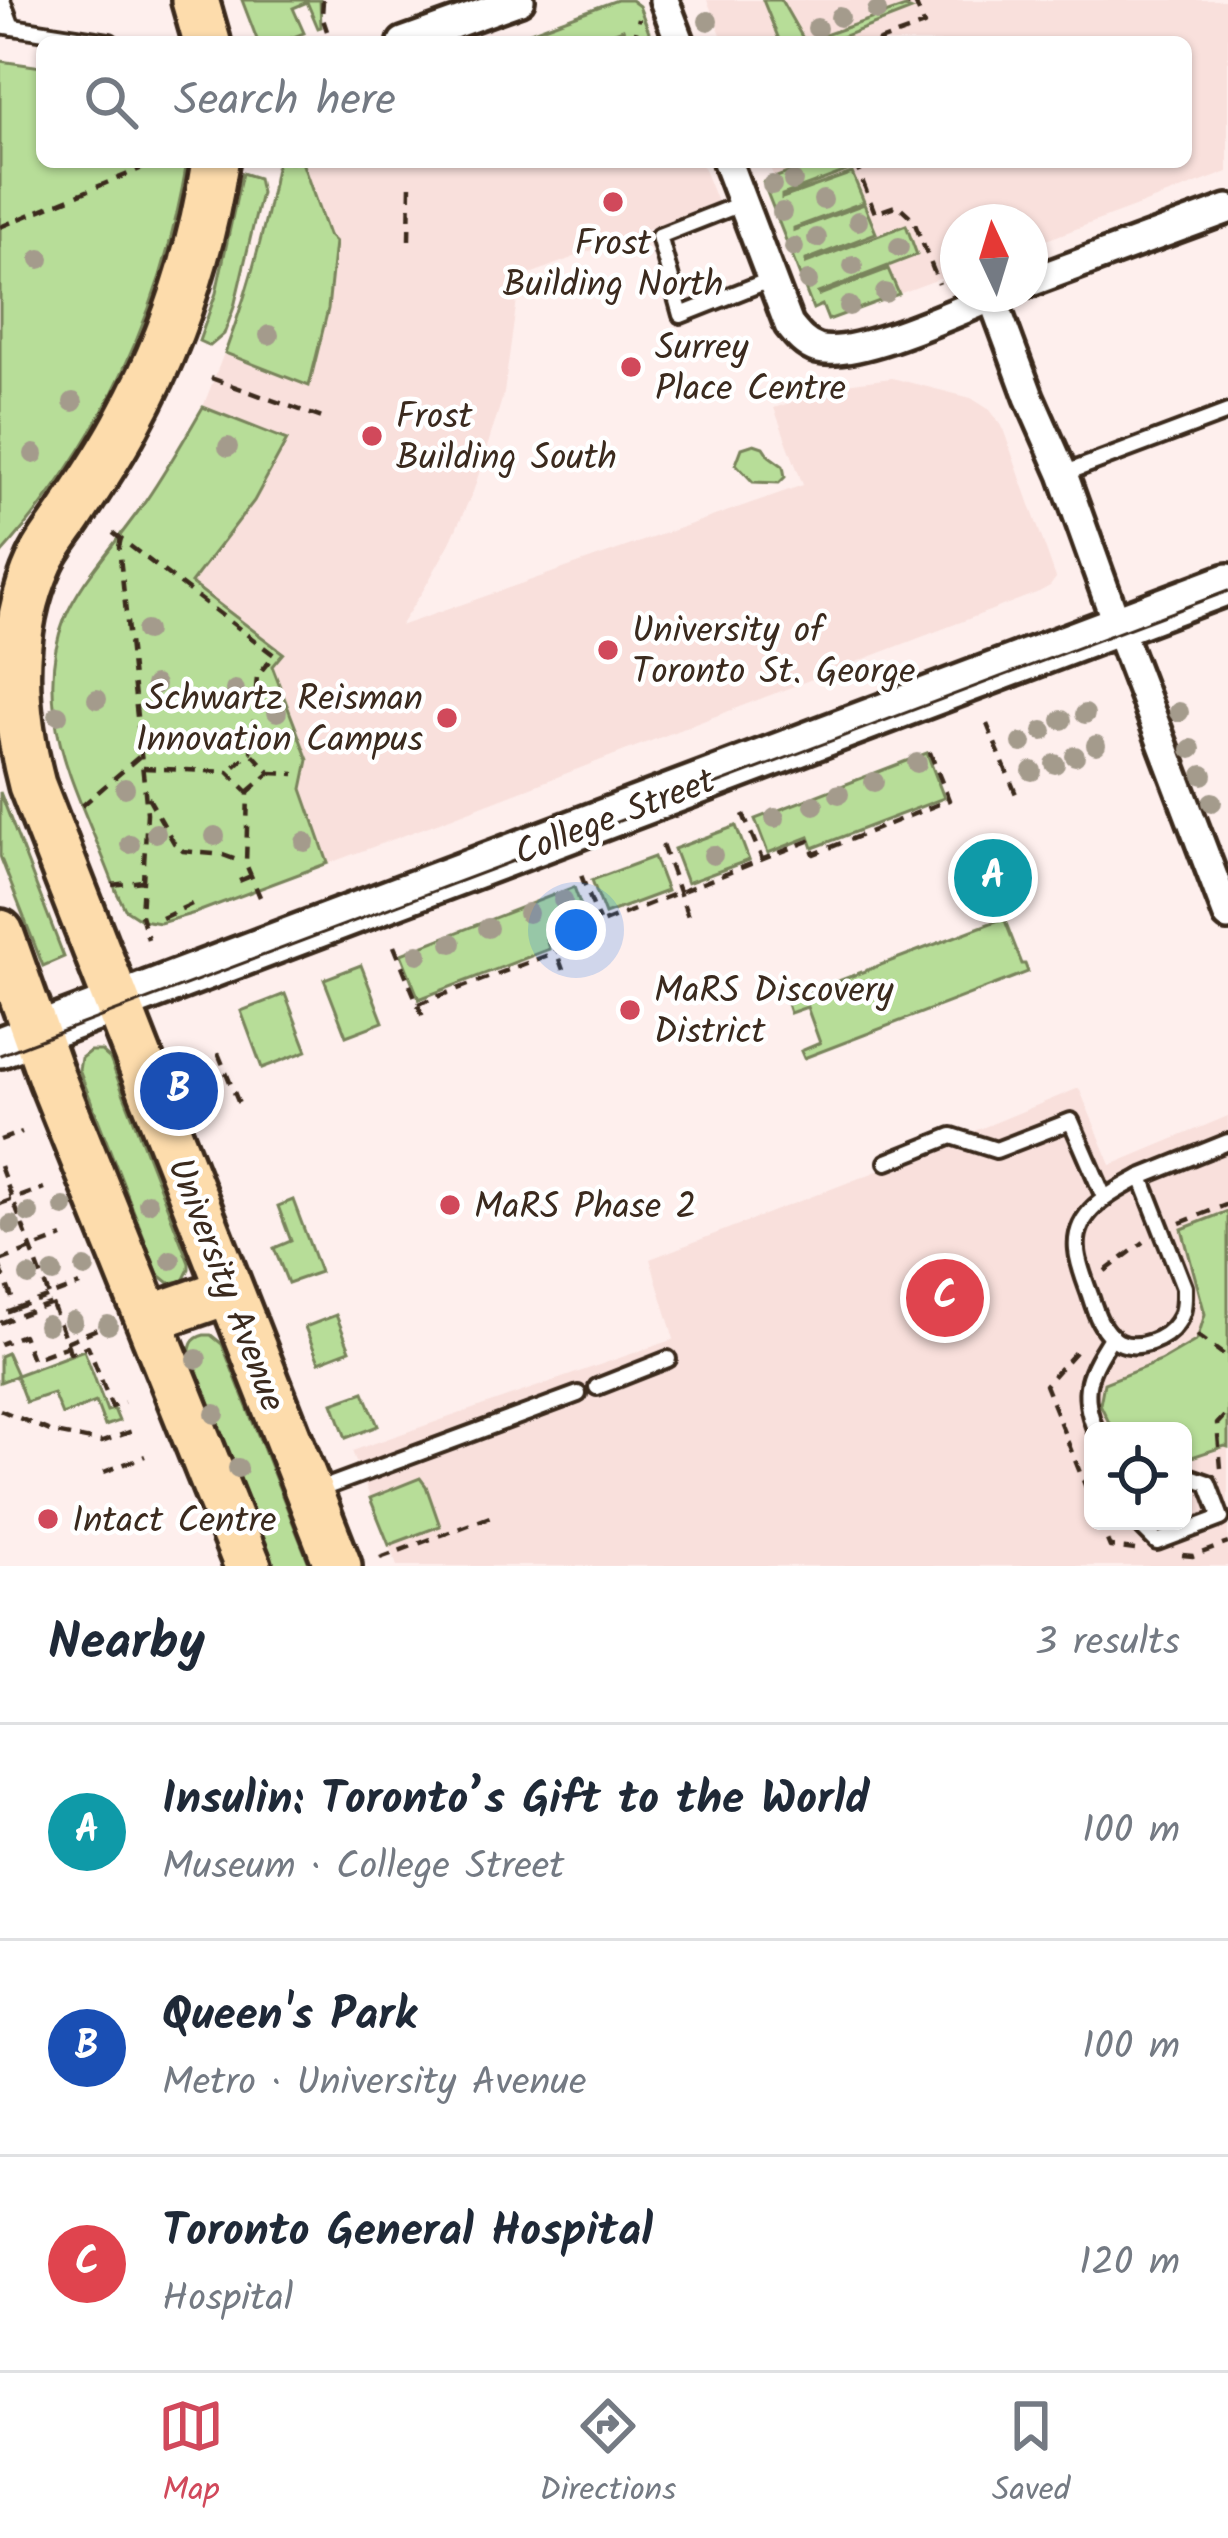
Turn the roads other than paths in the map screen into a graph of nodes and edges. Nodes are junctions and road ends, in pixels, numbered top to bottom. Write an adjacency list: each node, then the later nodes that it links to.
1 (2, 0): 5 (lane)
2 (195, 0): 7 (main road)
3 (520, 0): 8 (street)
4 (653, 2): 9 (street)
5 (6, 26): 6 (lane)
6 (71, 36)
7 (205, 36)
8 (420, 36)
9 (676, 36)
10 (214, 168): 20 (main road)
11 (729, 168): 12 (street)
12 (743, 203): 15 (street); 15 (lane)
13 (1228, 209): 14 (street)
14 (1048, 275)
15 (772, 279): 16 (street)
16 (953, 312)
17 (1001, 312): 19 (street)
18 (1228, 412): 19 (lane)
19 (1063, 474): 23 (street)
20 (41, 557): 21 (main road); 25 (main road)
21 (0, 583)
22 (1228, 584): 23 (main road, College Street)
23 (1118, 625): 26 (street); 28 (main road, College Street)
24 (0, 713): 25 (main road)
25 (32, 785): 28 (main road, University Avenue)
26 (1228, 916)
27 (0, 934): 29 (main road)
28 (119, 1002): 29 (main road, College Street); 34 (main road, University Avenue)
29 (18, 1041): 35 (main road)
30 (1228, 1142): 32 (lane)
31 (887, 1162): 33 (lane)
32 (1141, 1178): 33 (lane); 36 (lane)
33 (1103, 1197): 36 (lane)
34 (229, 1292): 35 (main road); 42 (main road, University Avenue)
35 (151, 1318): 47 (main road)
36 (1112, 1336): 40 (lane)
37 (668, 1359): 38 (lane)
38 (597, 1387)
39 (578, 1394): 42 (lane)
40 (1092, 1422)
41 (1192, 1478): 43 (lane)
42 (310, 1492): 46 (main road, University Avenue)
43 (1192, 1529)
44 (1145, 1530): 45 (lane)
45 (1189, 1530)
46 (359, 1562)
47 (248, 1566)

